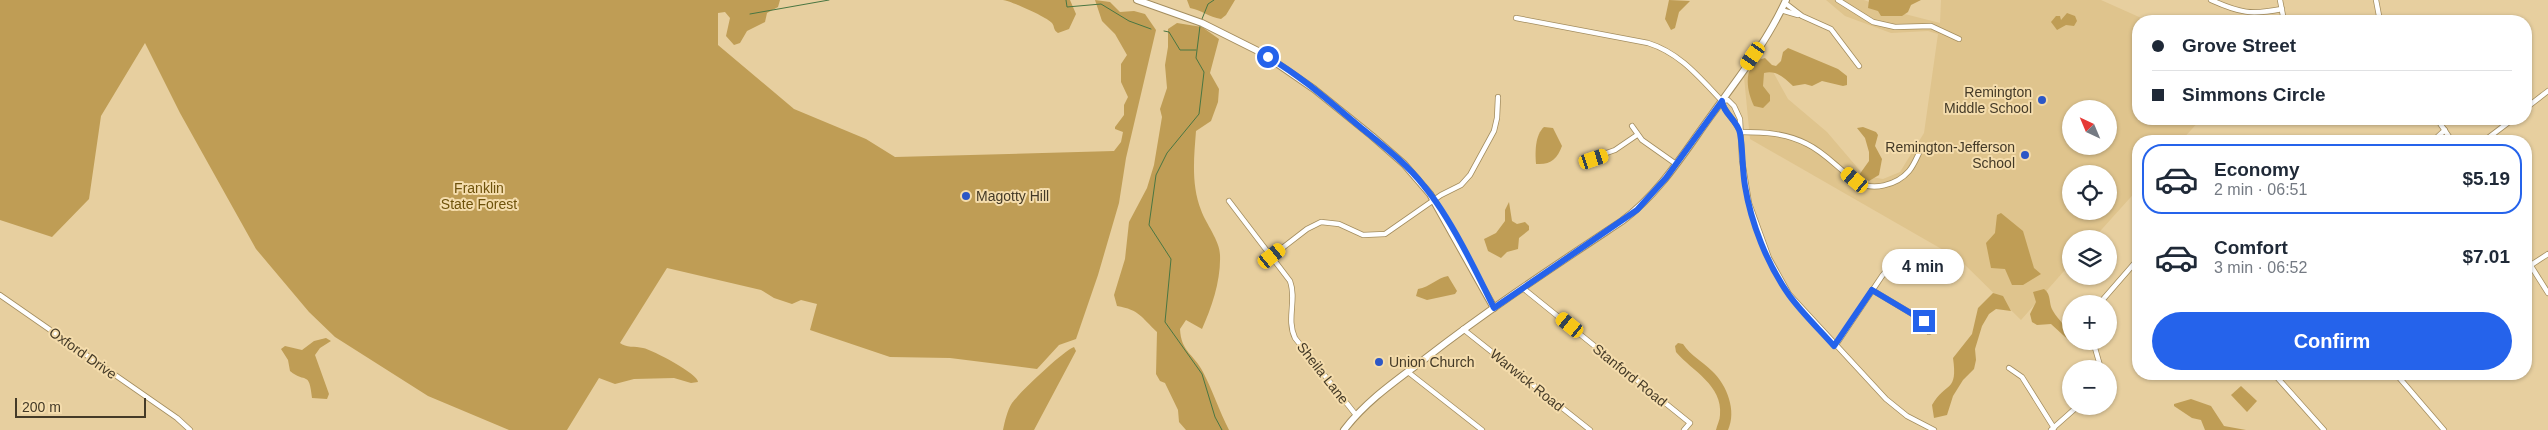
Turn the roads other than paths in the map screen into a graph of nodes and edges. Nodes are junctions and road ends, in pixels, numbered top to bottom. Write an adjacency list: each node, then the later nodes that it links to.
1 (1137, 0): 31 (main road)
2 (1838, 0): 13 (street)
3 (2212, 0): 7 (street)
4 (2280, 0): 7 (street)
5 (2376, 0): 10 (street)
6 (1786, 1): 8 (main road); 11 (street)
7 (2282, 9): 9 (street)
8 (1781, 10): 11 (street); 17 (main road)
9 (2283, 15)
10 (2379, 15)
11 (1802, 16): 14 (street)
12 (1516, 18): 17 (street)
13 (1959, 39)
14 (1859, 66)
15 (2548, 91): 18 (street)
16 (1498, 97): 31 (street)
17 (1722, 101): 23 (street); 23 (street); 30 (main road)
18 (2532, 103)
19 (2441, 125): 22 (street)
20 (2505, 125): 27 (street)
21 (1632, 126): 24 (street)
22 (2445, 130): 25 (street); 26 (street)
23 (1740, 132): 28 (street); 47 (street)
24 (1637, 135): 29 (street); 30 (street)
25 (2440, 135)
26 (2448, 135)
27 (2492, 135)
28 (1920, 151)
29 (1584, 161)
30 (1676, 164): 39 (main road)
31 (1434, 200): 34 (street); 44 (main road)
32 (1229, 201): 34 (street, Sheila Lane)
33 (2548, 254): 35 (street)
34 (1272, 256): 52 (street, Sheila Lane)
35 (2532, 263)
36 (1896, 266): 40 (street)
37 (2132, 266): 43 (street)
38 (2532, 267): 41 (street)
39 (1524, 289): 44 (main road); 59 (street, Stanford Road)
40 (1872, 290): 46 (street); 47 (street)
41 (2548, 293)
42 (0, 295): 55 (street, Oxford Drive)
43 (2107, 295)
44 (1494, 308): 45 (main road)
45 (1464, 329): 49 (main road); 58 (street, Warwick Road)
46 (1929, 332)
47 (1834, 346): 60 (street)
48 (2009, 368): 54 (street)
49 (1408, 372): 52 (main road); 57 (street)
50 (2279, 380): 61 (street)
51 (2401, 380): 62 (street)
52 (1356, 415): 56 (main road)
53 (2068, 415): 54 (street)
54 (2053, 429)
55 (190, 430)
56 (1344, 430)
57 (1482, 430)
58 (1590, 430)
59 (1684, 430)
60 (1934, 430)
61 (2324, 430)
62 (2444, 430)

